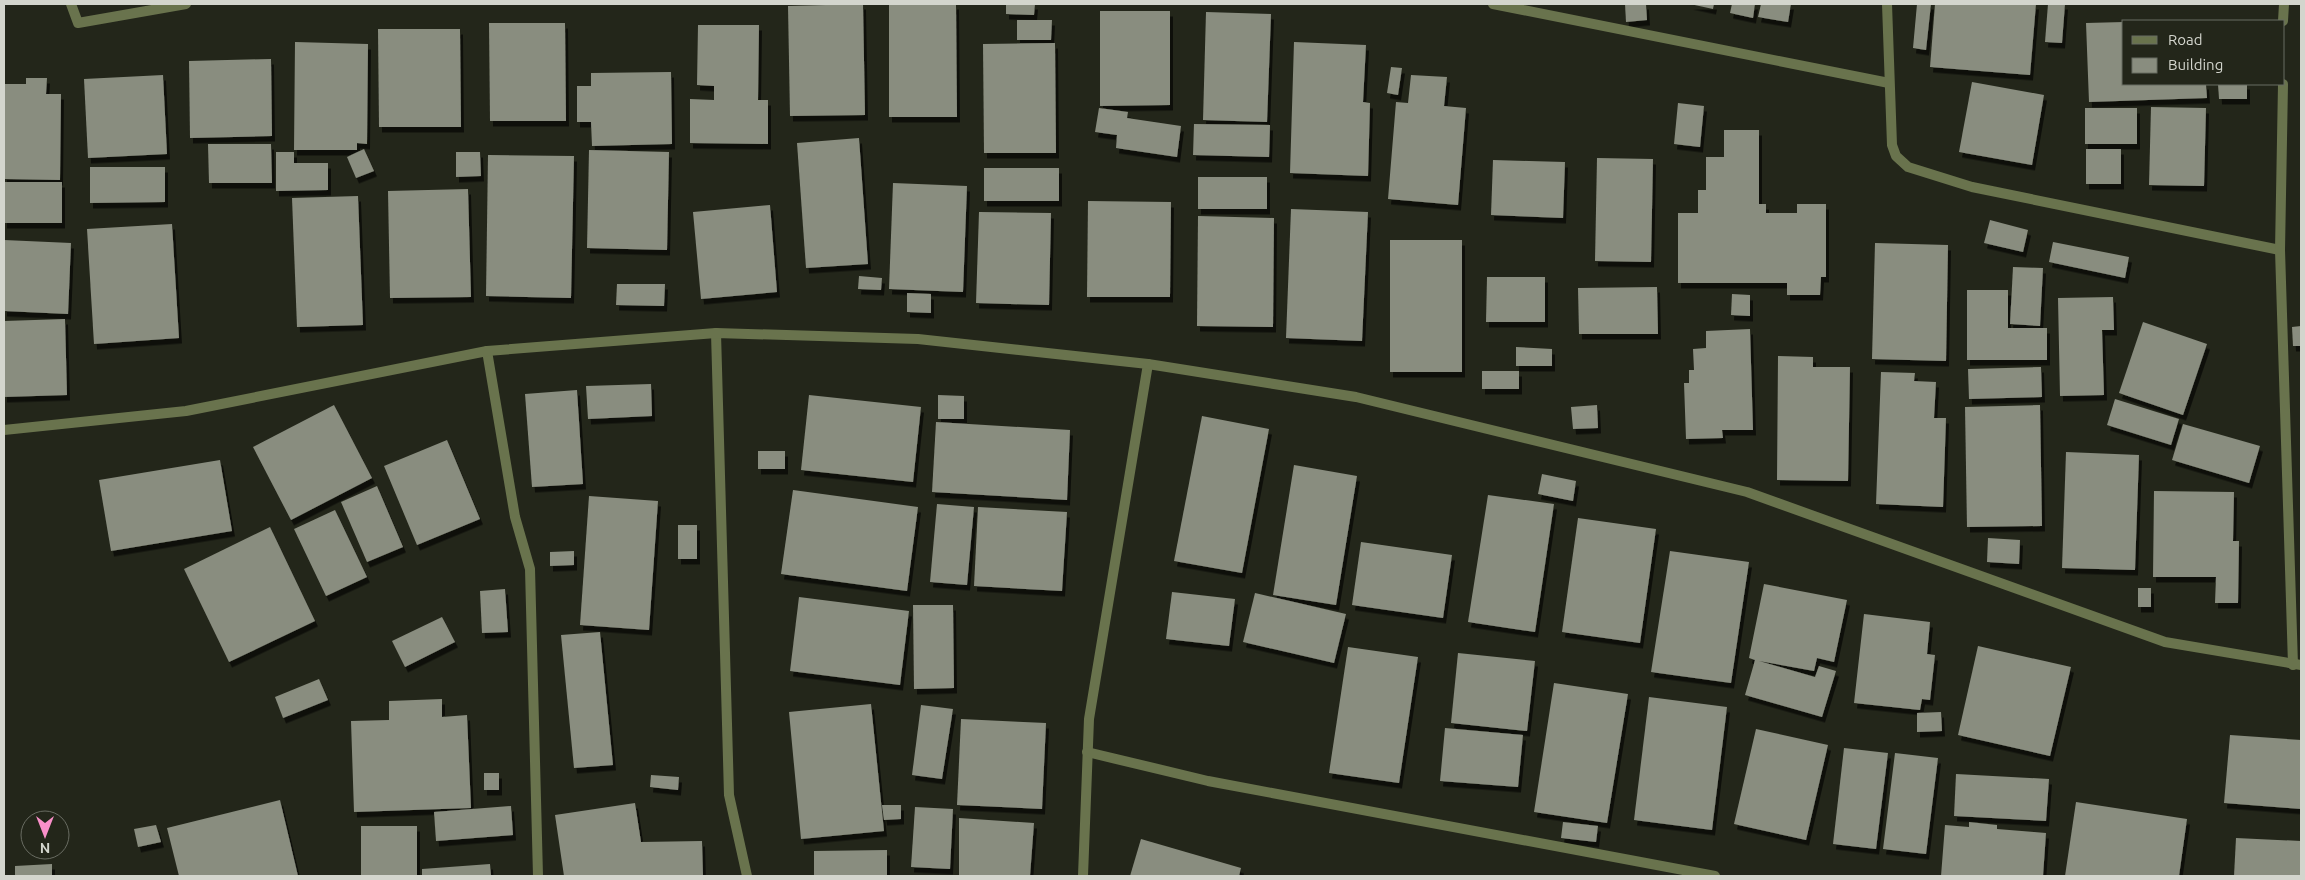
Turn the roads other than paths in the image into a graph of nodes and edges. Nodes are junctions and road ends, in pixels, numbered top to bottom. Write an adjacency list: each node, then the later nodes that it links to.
1 (71, 4): 2 (street)
2 (186, 4)
3 (1493, 4): 7 (street)
4 (1887, 4): 7 (street)
5 (2284, 4): 6 (street)
6 (2283, 20)
7 (1889, 83): 9 (street)
8 (2282, 85): 9 (street)
9 (2280, 250): 14 (street)
10 (716, 333): 11 (street); 12 (street); 17 (street)
11 (487, 351): 13 (street); 16 (street)
12 (1148, 364): 14 (street); 15 (street)
13 (4, 430)
14 (2297, 665)
15 (1088, 752): 18 (street); 19 (street)
16 (538, 876)
17 (747, 876)
18 (1083, 876)
19 (1715, 876)

